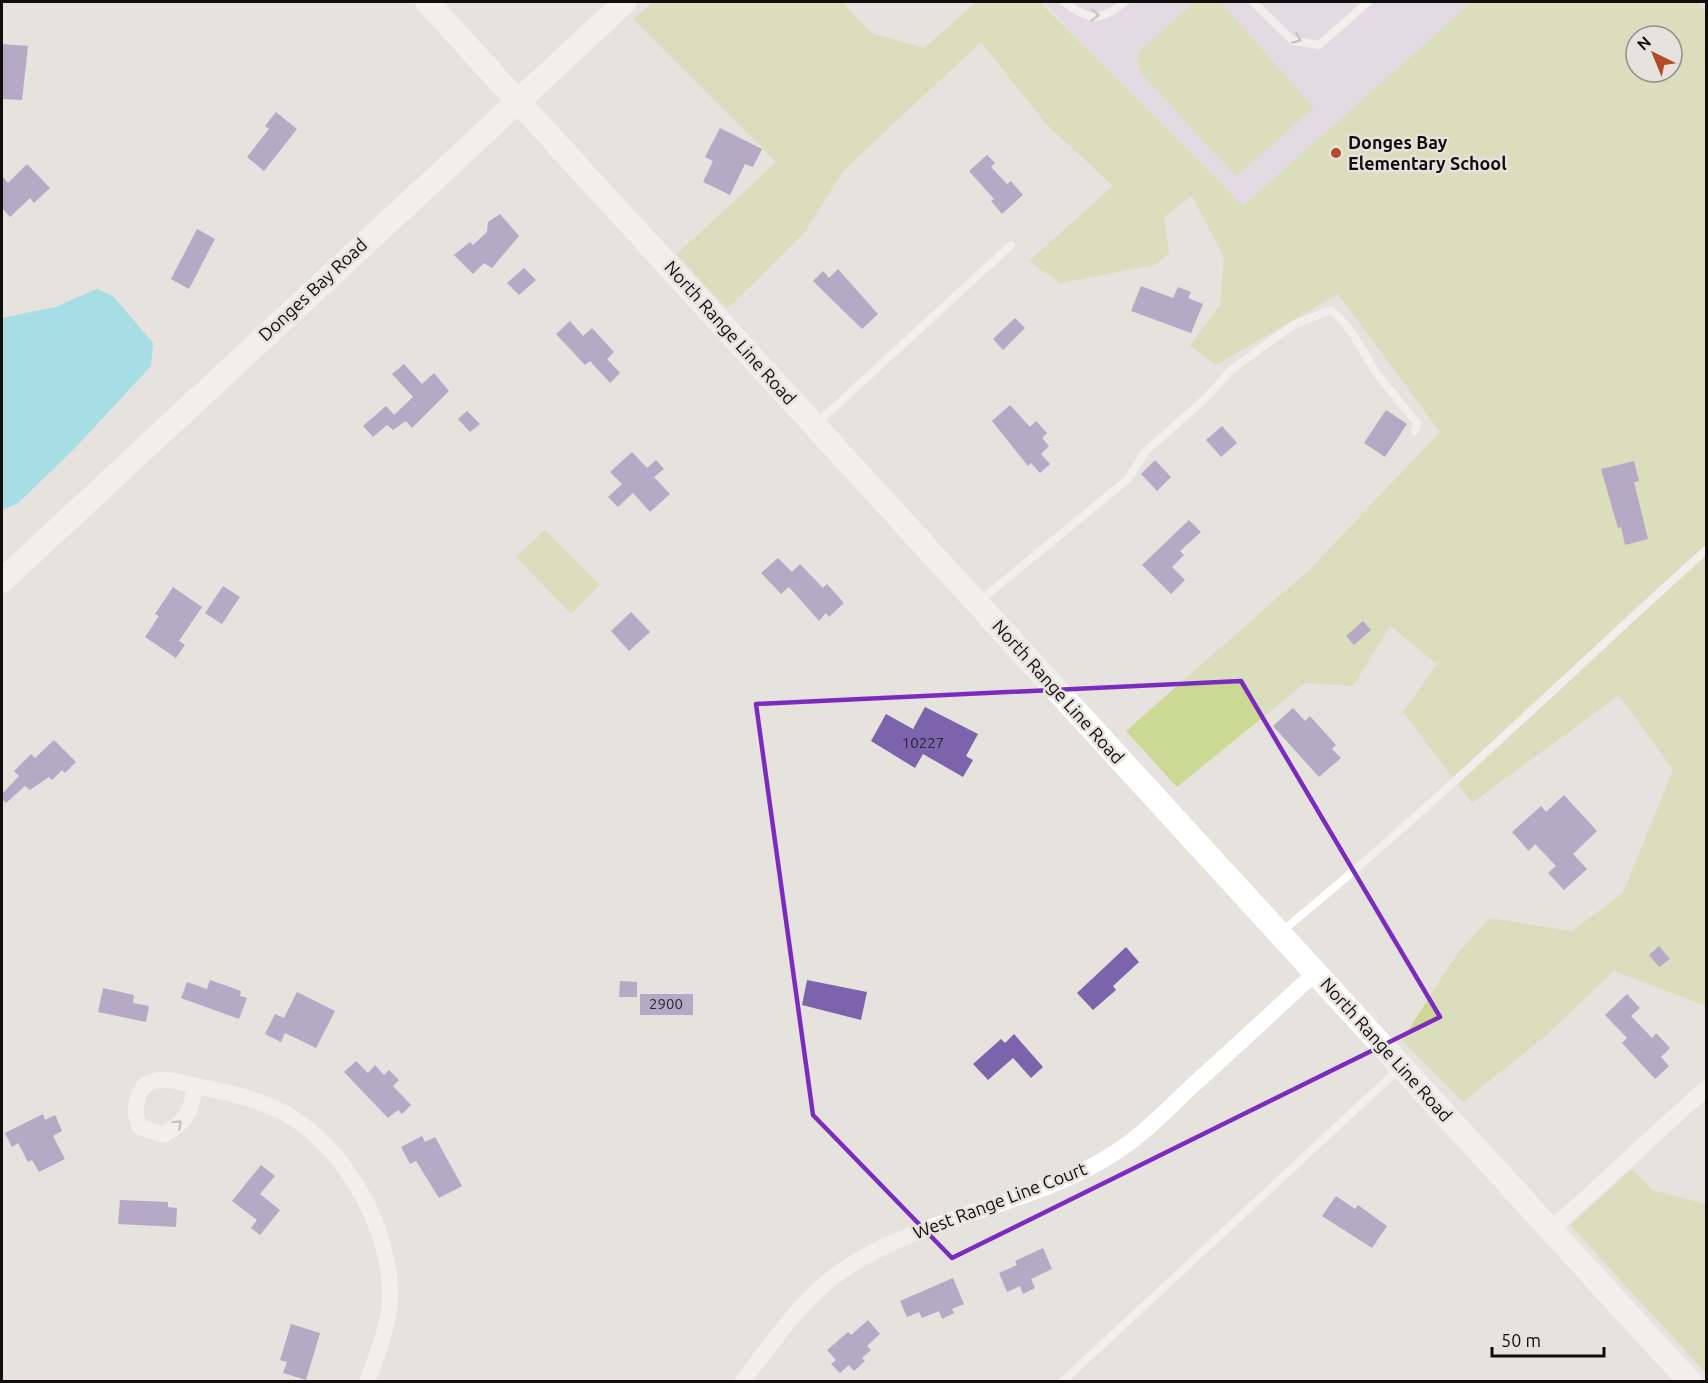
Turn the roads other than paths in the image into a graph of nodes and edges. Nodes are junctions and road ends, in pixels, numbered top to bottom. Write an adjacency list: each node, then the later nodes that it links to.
1 (427, 2): 7 (street, North Range Line Road)
2 (625, 2): 7 (street, Donges Bay Road)
3 (1064, 2): 4 (lane, one-way to 4)
4 (1125, 2)
5 (1253, 2): 6 (lane, one-way to 6)
6 (1368, 2)
7 (517, 99): 9 (street, North Range Line Road); 12 (street, Donges Bay Road)
8 (1011, 245): 9 (lane)
9 (814, 425): 13 (street, North Range Line Road)
10 (1416, 430): 13 (lane)
11 (1707, 550): 14 (lane)
12 (2, 581)
13 (977, 603): 14 (street, North Range Line Road)
14 (1280, 933): 15 (street, North Range Line Road)
15 (1315, 973): 16 (street, North Range Line Road); 21 (street, West Range Line Court)
16 (1401, 1066): 19 (street, North Range Line Road); 22 (lane)
17 (195, 1086): 20 (street)
18 (1707, 1088): 19 (street)
19 (1551, 1230): 23 (street, North Range Line Road)
20 (368, 1382)
21 (742, 1382)
22 (1062, 1382)
23 (1690, 1382)

